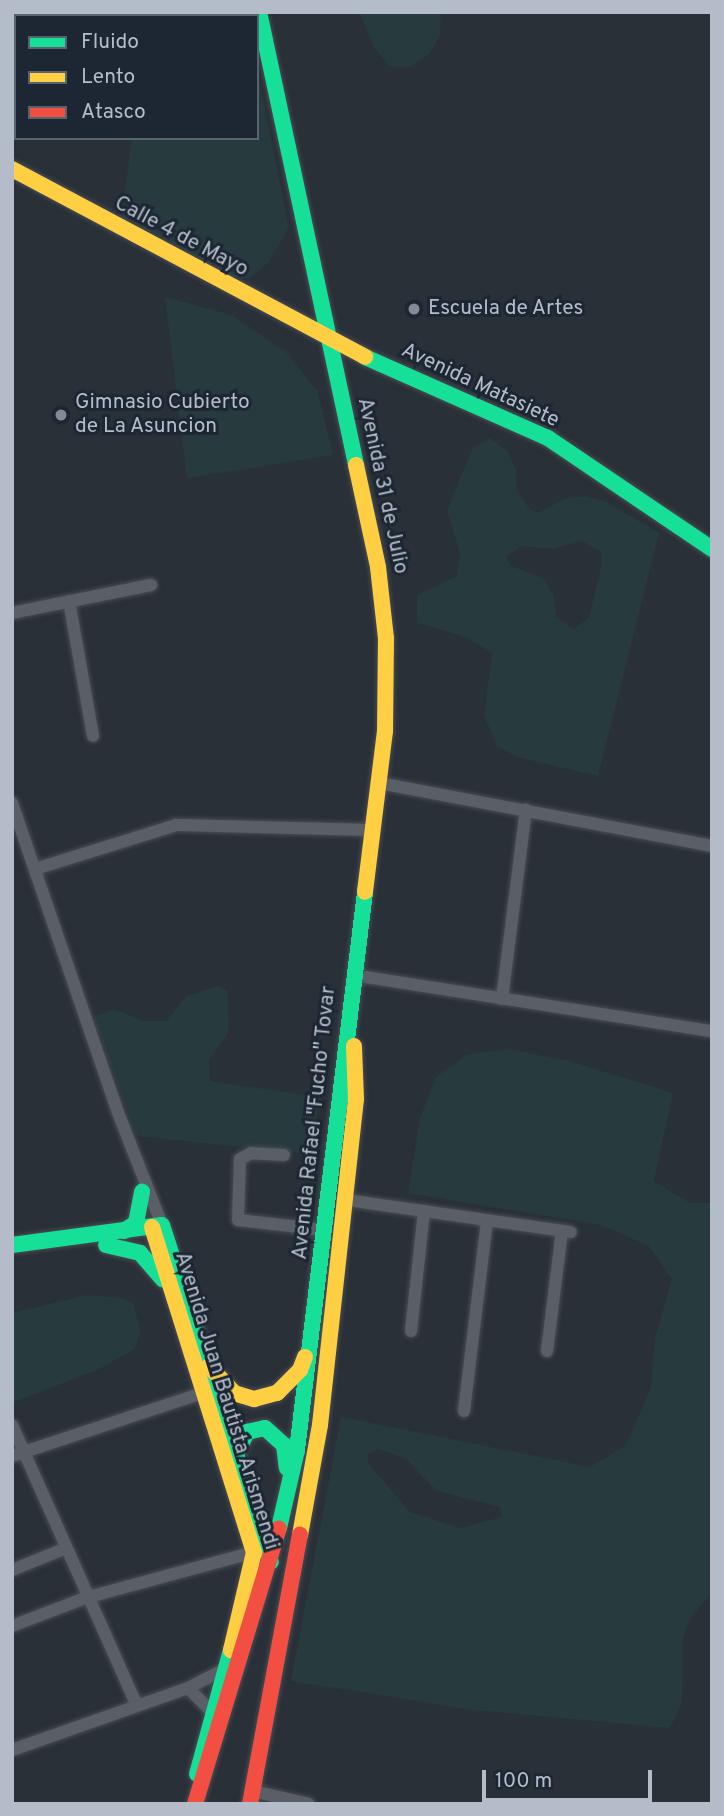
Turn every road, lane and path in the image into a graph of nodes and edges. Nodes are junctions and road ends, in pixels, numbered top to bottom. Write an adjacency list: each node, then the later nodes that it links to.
1 (259, 12): 3 (main road, Avenida 31 de Julio)
2 (12, 169): 3 (main road, Calle 4 de Mayo)
3 (330, 342): 4 (main road, Avenida Matasiete); 9 (main road, Avenida 31 de Julio)
4 (712, 549)
5 (151, 585): 6 (street)
6 (69, 601): 7 (street); 8 (street)
7 (12, 613)
8 (93, 736)
9 (379, 783): 11 (street); 12 (main road, Avenida 31 de Julio)
10 (12, 803): 14 (street, Avenida Juan Bautista Arismendi)
11 (526, 810): 13 (street); 16 (street)
12 (373, 830): 14 (street); 15 (main road, Avenida 31 de Julio)
13 (712, 846)
14 (35, 869): 18 (street, Avenida Juan Bautista Arismendi)
15 (353, 975): 16 (street); 21 (main road, Avenida Rafael "Fucho" Tovar); 24 (main road, Avenida Rafael "Fucho" Tovar)
16 (502, 999): 17 (street)
17 (712, 1031)
18 (125, 1133): 20 (street, Avenida Juan Bautista Arismendi); 26 (street, Avenida Juan Bautista Arismendi)
19 (284, 1155): 24 (street)
20 (142, 1192): 25 (main road); 26 (street, Avenida Juan Bautista Arismendi)
21 (346, 1200): 22 (street); 46 (main road, Avenida Rafael "Fucho" Tovar)
22 (424, 1211): 23 (street); 31 (street)
23 (486, 1220): 33 (street); 36 (street)
24 (324, 1230): 32 (main road, Avenida Rafael "Fucho" Tovar)
25 (124, 1231): 26 (main road); 27 (main road)
26 (159, 1232): 28 (main road); 30 (main road, Avenida Juan Bautista Arismendi); 34 (main road, Avenida Juan Bautista Arismendi)
27 (12, 1245)
28 (106, 1245): 29 (main road); 30 (main road)
29 (12, 1257)
30 (170, 1287): 35 (main road, Avenida Juan Bautista Arismendi)
31 (411, 1331)
32 (310, 1343): 34 (main road); 40 (main road, Avenida Rafael "Fucho" Tovar)
33 (547, 1350)
34 (209, 1366): 39 (main road, Avenida Juan Bautista Arismendi)
35 (203, 1393): 38 (street); 42 (main road, Avenida Juan Bautista Arismendi)
36 (464, 1411)
37 (12, 1425): 38 (street)
38 (18, 1453): 41 (street)
39 (236, 1454): 40 (main road); 43 (main road, Avenida Juan Bautista Arismendi)
40 (289, 1489): 43 (main road, Avenida Rafael "Fucho" Tovar)
41 (64, 1549): 44 (street); 45 (street)
42 (254, 1552): 45 (street); 48 (main road, Avenida Juan Bautista Arismendi)
43 (271, 1562): 46 (main road, Avenida Juan Bautista Arismendi); 55 (main road, Avenida Rafael "Fucho" Tovar)
44 (12, 1570)
45 (85, 1598): 47 (street); 50 (street)
46 (284, 1616): 53 (main road, Avenida Rafael "Fucho" Tovar)
47 (12, 1626)
48 (225, 1669): 49 (street); 51 (main road, Avenida Juan Bautista Arismendi)
49 (188, 1688): 50 (street); 51 (street)
50 (136, 1704): 52 (street)
51 (212, 1712): 55 (main road, Avenida Juan Bautista Arismendi)
52 (12, 1750)
53 (251, 1797): 54 (street)
54 (285, 1802): 56 (street)
55 (194, 1804)
56 (309, 1804)

